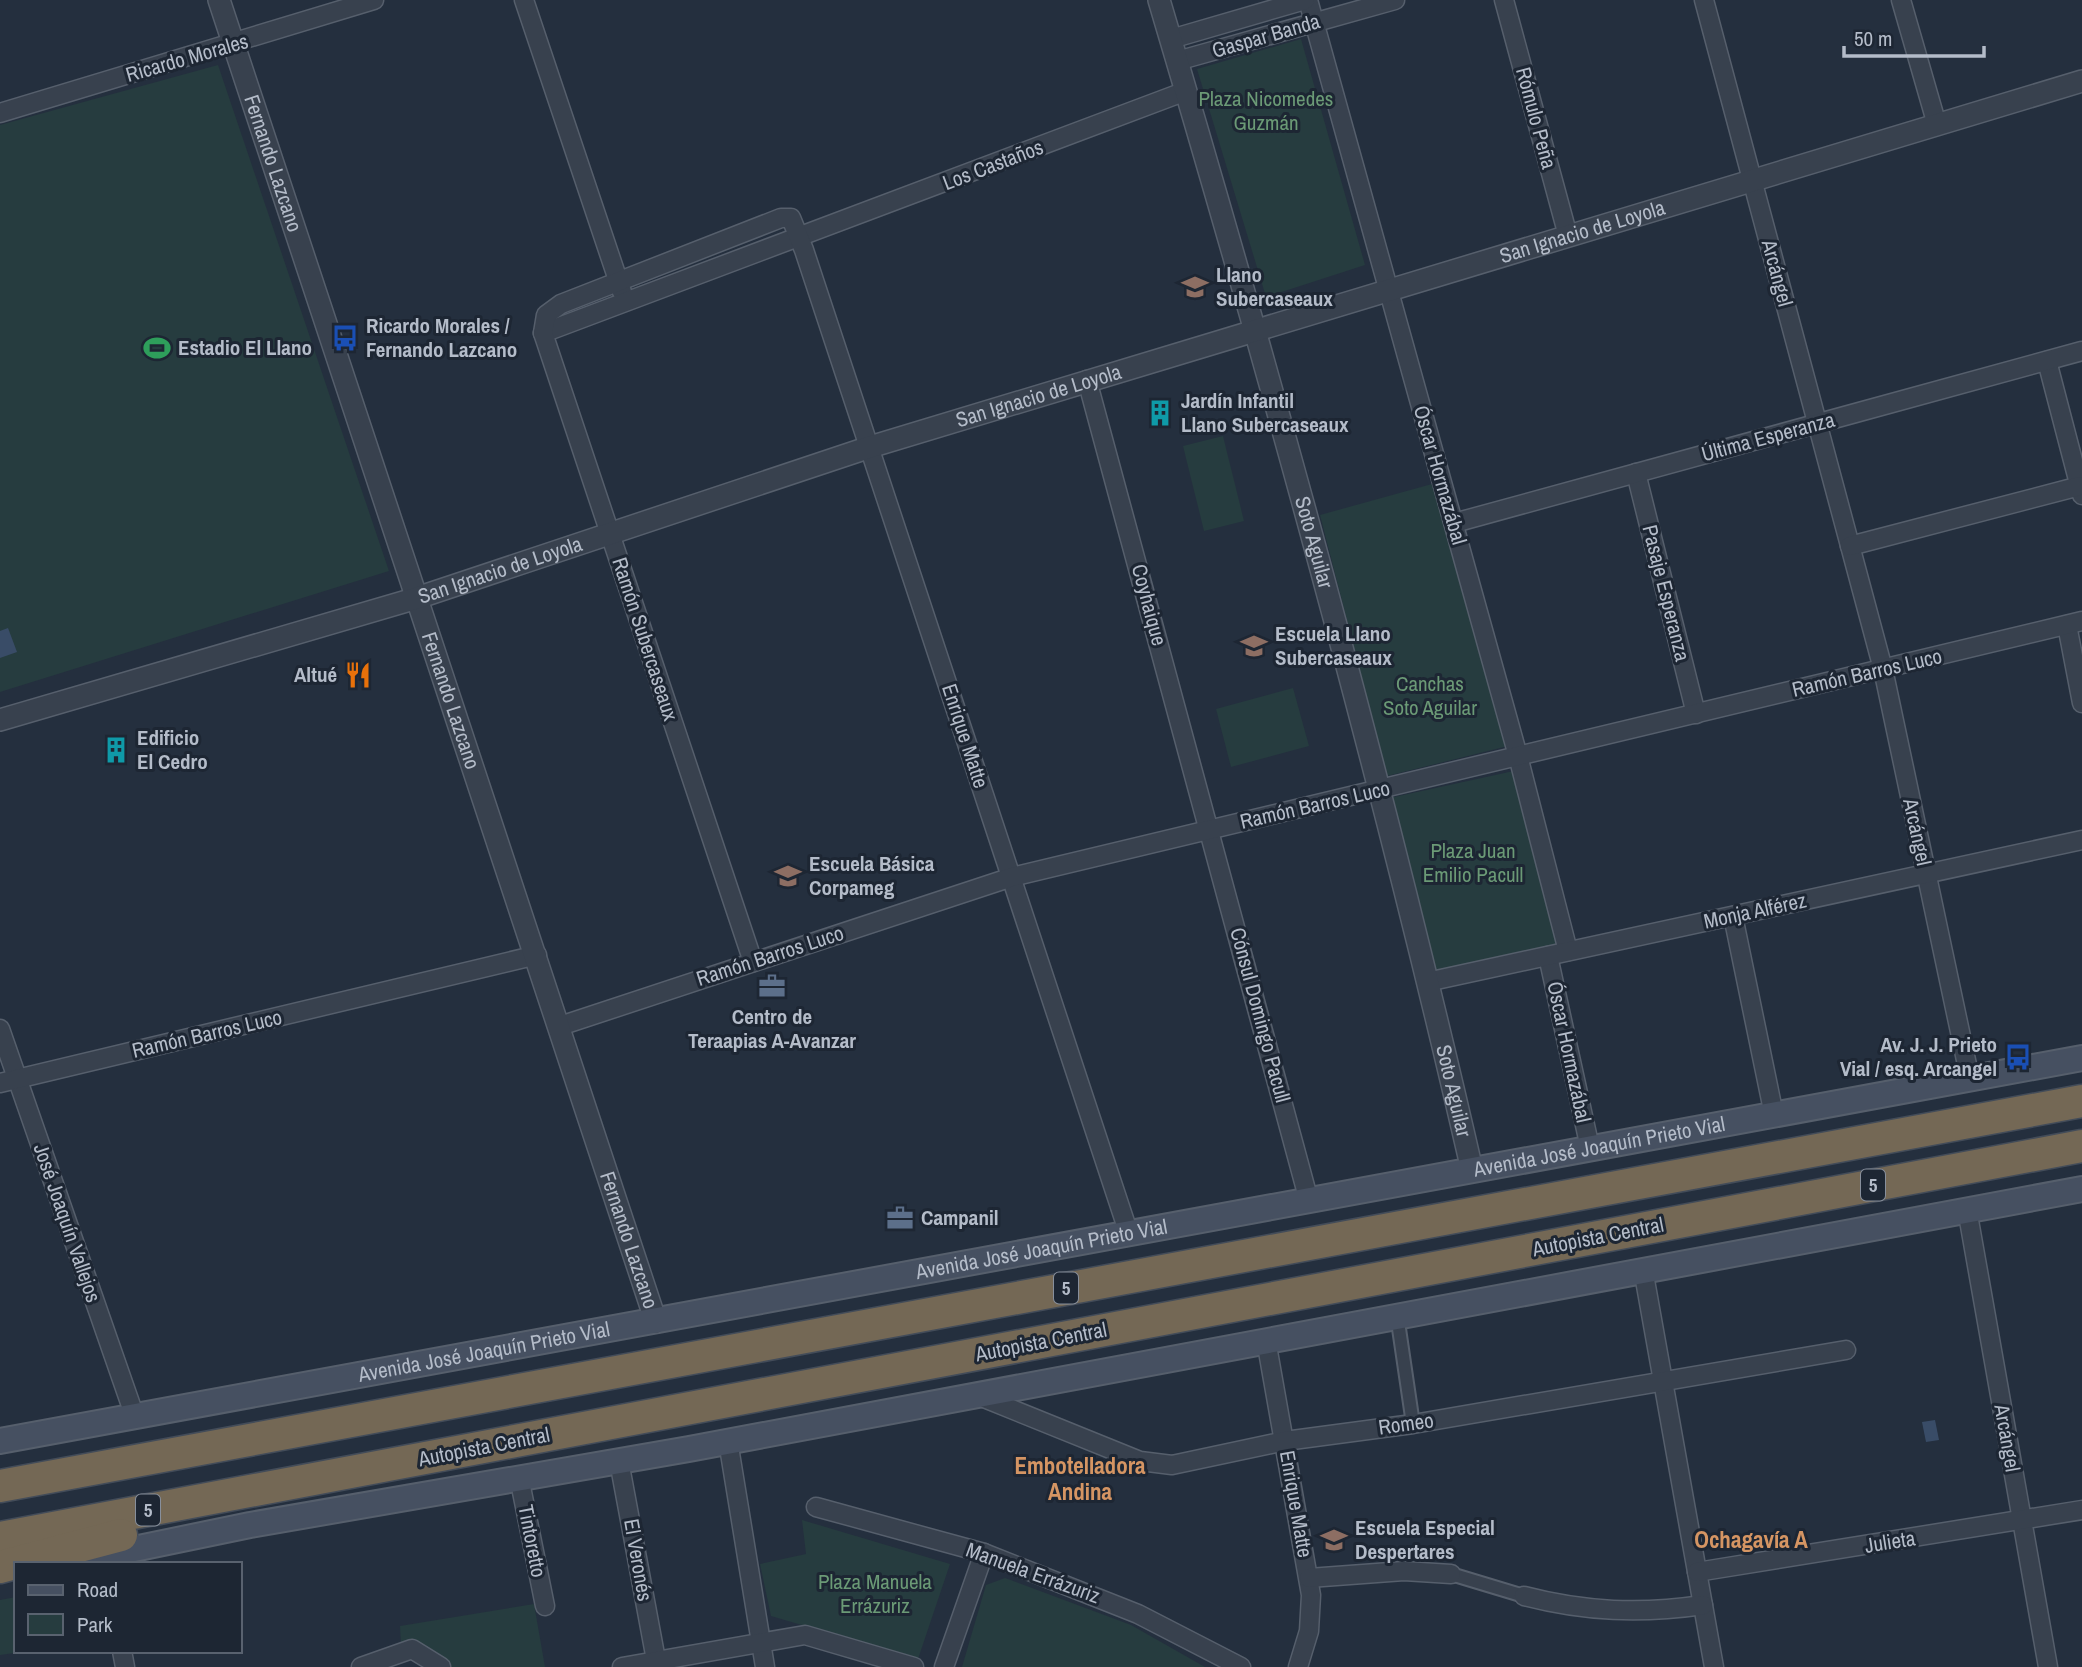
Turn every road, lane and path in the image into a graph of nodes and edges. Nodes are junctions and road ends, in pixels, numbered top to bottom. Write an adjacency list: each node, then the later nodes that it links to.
1 (219, 0): 12 (street, Fernando Lazcano)
2 (374, 0): 12 (street, Ricardo Morales)
3 (524, 0): 21 (street)
4 (1159, 0): 11 (street, Soto Aguilar)
5 (1307, 0): 10 (street, Óscar Hormazábal); 11 (street, Gaspar Banda)
6 (1395, 0): 10 (street, Gaspar Banda)
7 (1504, 0): 19 (street, Rómulo Peña)
8 (1704, 0): 18 (street, Arcángel)
9 (1901, 0): 17 (street)
10 (1315, 23): 13 (street, Gaspar Banda); 22 (street, Óscar Hormazábal)
11 (1171, 39): 13 (street, Soto Aguilar)
12 (233, 44): 16 (street, Ricardo Morales); 36 (street, Fernando Lazcano)
13 (1177, 61): 15 (street, Soto Aguilar)
14 (2082, 81): 17 (street, San Ignacio de Loyola)
15 (1186, 91): 20 (street, Los Castaños); 24 (street, Soto Aguilar)
16 (0, 113)
17 (1937, 125): 18 (street, San Ignacio de Loyola)
18 (1752, 180): 19 (street, San Ignacio de Loyola); 29 (street, Arcángel)
19 (1568, 236): 22 (street, San Ignacio de Loyola)
20 (800, 238): 21 (street); 23 (street, Los Castaños); 30 (street, Enrique Matte)
21 (618, 281): 23 (street); 25 (street)
22 (1389, 290): 24 (street, San Ignacio de Loyola); 33 (street, Óscar Hormazábal)
23 (625, 303): 25 (street, Los Castaños)
24 (1258, 330): 28 (street, San Ignacio de Loyola); 43 (street, Soto Aguilar)
25 (543, 333): 34 (street, Ramón Subercaseaux)
26 (2082, 351): 27 (street, Última Esperanza)
27 (2047, 360): 29 (street, Última Esperanza); 32 (street)
28 (1087, 380): 30 (street, San Ignacio de Loyola); 44 (street, Coyhaique)
29 (1817, 424): 31 (street, Última Esperanza); 35 (street, Arcángel)
30 (870, 447): 34 (street, San Ignacio de Loyola); 47 (street, Enrique Matte)
31 (1636, 473): 33 (street, Última Esperanza); 40 (street, Pasaje Esperanza)
32 (2081, 491): 35 (street)
33 (1454, 523): 42 (street, Óscar Hormazábal)
34 (610, 534): 36 (street, San Ignacio de Loyola); 52 (street, Ramón Subercaseaux)
35 (1850, 546): 38 (street, Arcángel)
36 (417, 598): 41 (street, San Ignacio de Loyola); 50 (street, Fernando Lazcano)
37 (2074, 623): 38 (street, Ramón Barros Luco); 39 (street)
38 (1883, 669): 40 (street, Ramón Barros Luco); 46 (street, Arcángel)
39 (2082, 702)
40 (1696, 714): 42 (street, Ramón Barros Luco)
41 (0, 720)
42 (1518, 756): 43 (street, Ramón Barros Luco); 49 (street, Óscar Hormazábal)
43 (1377, 790): 44 (street, Ramón Barros Luco); 53 (street, Soto Aguilar)
44 (1211, 830): 47 (street, Ramón Barros Luco); 65 (street, Cónsul Domingo Pacull)
45 (2082, 840): 46 (street, Monja Alférez)
46 (1926, 874): 48 (street, Monja Alférez); 57 (street, Arcángel)
47 (1012, 877): 52 (street, Ramón Barros Luco); 67 (street, Enrique Matte)
48 (1733, 916): 49 (street, Monja Alférez); 60 (street)
49 (1567, 951): 51 (street, Monja Alférez)
50 (537, 956): 54 (street, Fernando Lazcano); 58 (street, Ramón Barros Luco)
51 (1548, 956): 53 (street, Monja Alférez); 62 (street, Óscar Hormazábal)
52 (753, 962): 54 (street, Ramón Barros Luco)
53 (1427, 982): 63 (street, Soto Aguilar)
54 (560, 1026): 70 (street, Fernando Lazcano)
55 (0, 1029): 58 (street, José Joaquín Vallejos)
56 (2082, 1058): 57 (main road, Avenida José Joaquín Prieto Vial)
57 (1970, 1079): 60 (main road, Avenida José Joaquín Prieto Vial)
58 (9, 1082): 75 (street, José Joaquín Vallejos)
59 (2082, 1101): 80 (highway, 5)
60 (1774, 1115): 62 (main road, Avenida José Joaquín Prieto Vial)
61 (2082, 1146): 84 (highway, Autopista Central / 5)
62 (1590, 1148): 63 (main road, Avenida José Joaquín Prieto Vial)
63 (1472, 1170): 65 (main road, Avenida José Joaquín Prieto Vial)
64 (2082, 1189): 66 (main road)
65 (1309, 1201): 67 (main road, Avenida José Joaquín Prieto Vial)
66 (1967, 1209): 68 (main road); 88 (street, Arcángel)
67 (1129, 1234): 70 (main road, Avenida José Joaquín Prieto Vial)
68 (1643, 1269): 69 (main road); 73 (street)
69 (1397, 1315): 71 (main road); 76 (street)
70 (656, 1322): 75 (main road, Avenida José Joaquín Prieto Vial)
71 (1266, 1340): 74 (main road); 79 (street, Enrique Matte)
72 (1846, 1350): 73 (street, Romeo)
73 (1664, 1383): 76 (street, Romeo); 94 (street)
74 (976, 1394): 78 (main road); 79 (street, Romeo)
75 (135, 1417): 77 (main road, Avenida José Joaquín Prieto Vial)
76 (1413, 1424): 79 (street, Romeo)
77 (0, 1441)
78 (728, 1441): 81 (main road); 100 (street)
79 (1286, 1441): 96 (street, Enrique Matte)
80 (164, 1457): 82 (highway); 85 (highway, 5)
81 (619, 1461): 83 (main road); 101 (street, El Veronés)
82 (0, 1465)
83 (519, 1477): 91 (main road); 99 (street, Tintoretto)
84 (297, 1482): 89 (highway, Autopista Central / 5); 92 (highway)
85 (0, 1486)
86 (816, 1507): 90 (street, Manuela Errázuriz)
87 (2082, 1510): 88 (street, Julieta)
88 (2022, 1521): 94 (street, Julieta); 111 (street, Arcángel)
89 (0, 1538)
90 (984, 1553): 107 (street); 108 (street, Manuela Errázuriz)
91 (102, 1560): 93 (main road)
92 (19, 1562)
93 (82, 1562)
94 (1697, 1572): 98 (street)
95 (1451, 1574): 96 (street); 97 (street)
96 (1309, 1578): 109 (street, Enrique Matte)
97 (1524, 1596): 98 (street)
98 (1703, 1605): 110 (street)
99 (545, 1606)
100 (763, 1643): 101 (street); 105 (street); 106 (street)
101 (656, 1660): 104 (street)
102 (361, 1667): 103 (street)
103 (441, 1667)
104 (622, 1667)
105 (765, 1667)
106 (914, 1667)
107 (944, 1667)
108 (1241, 1667)
109 (1298, 1667)
110 (1714, 1667)
111 (2048, 1667)

